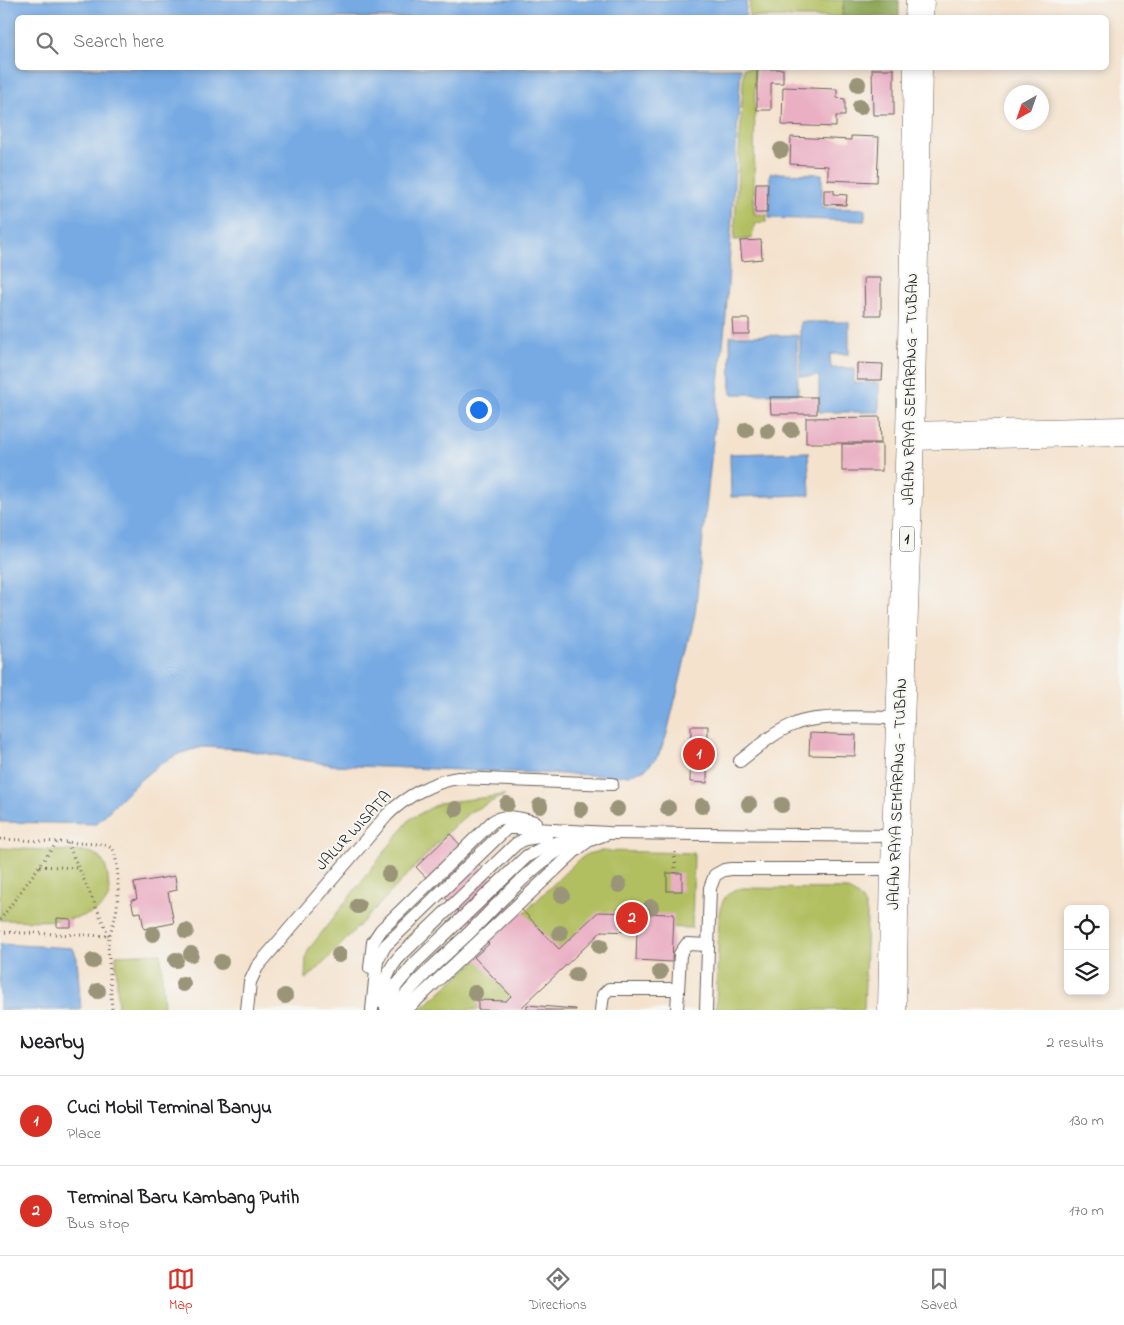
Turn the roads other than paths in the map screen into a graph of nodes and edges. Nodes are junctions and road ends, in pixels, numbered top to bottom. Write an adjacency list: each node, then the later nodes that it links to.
1 (920, 0): 2 (highway)
2 (919, 15)
3 (918, 70): 5 (highway, JALAN RAYA SEMARANG - TUBAN / 1)
4 (1124, 431): 5 (highway)
5 (910, 436): 6 (highway, JALAN RAYA SEMARANG - TUBAN / 1)
6 (900, 718): 7 (lane); 10 (highway, JALAN RAYA SEMARANG - TUBAN / 1)
7 (740, 761)
8 (612, 784): 14 (lane, JALUR WISATA)
9 (609, 833): 10 (lane); 15 (lane); 16 (lane); 17 (lane); 18 (lane); 19 (lane); 20 (lane)
10 (896, 836): 11 (highway, JALAN RAYA SEMARANG - TUBAN / 1)
11 (895, 870): 12 (lane); 24 (highway, JALAN RAYA SEMARANG - TUBAN / 1)
12 (708, 945): 13 (lane); 23 (lane)
13 (678, 989): 21 (lane); 22 (lane)
14 (247, 1010)
15 (368, 1010)
16 (372, 1010)
17 (378, 1010)
18 (386, 1010)
19 (394, 1010)
20 (406, 1010)
21 (601, 1010)
22 (677, 1010)
23 (706, 1010)
24 (892, 1010)

